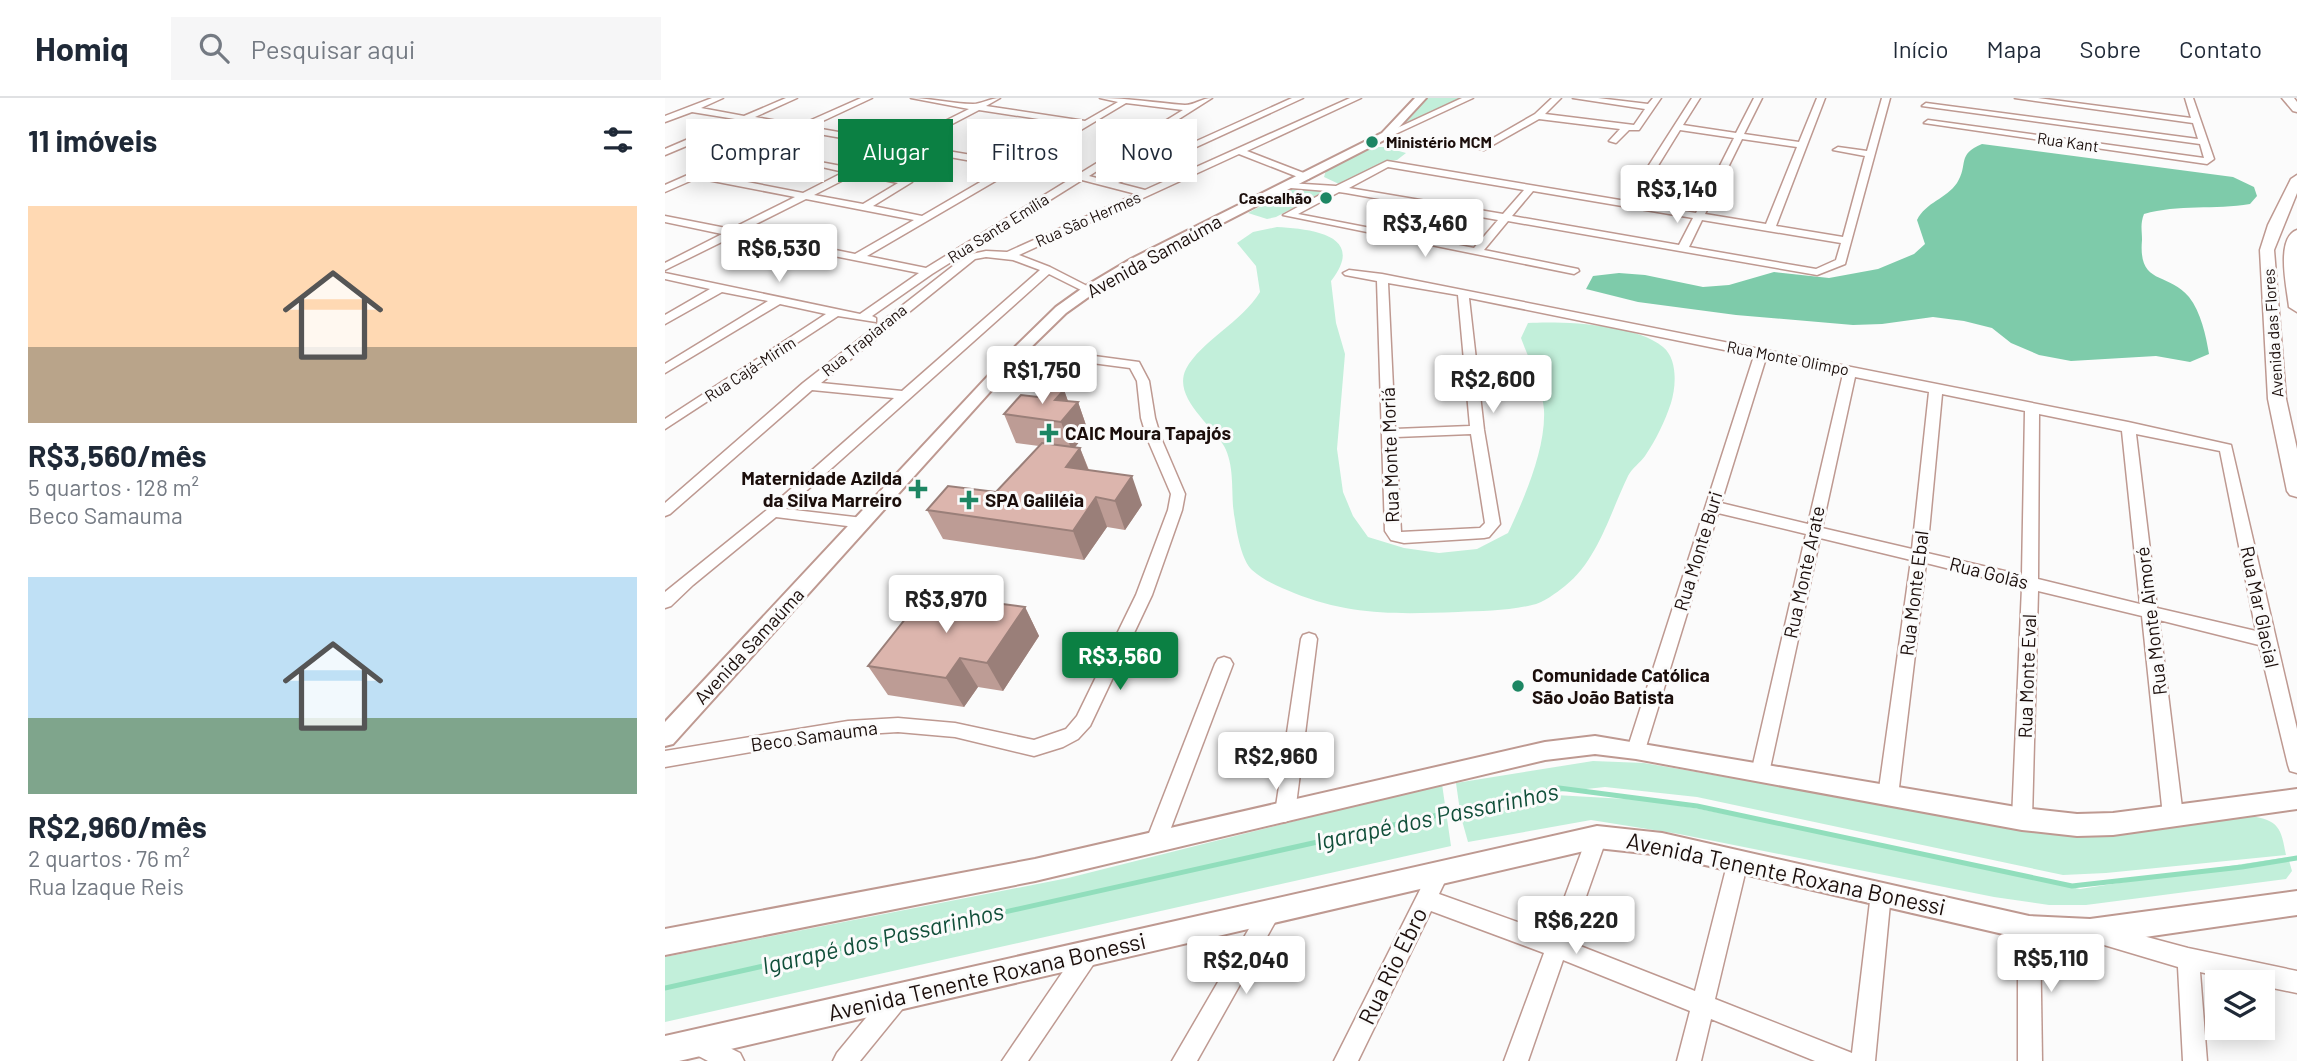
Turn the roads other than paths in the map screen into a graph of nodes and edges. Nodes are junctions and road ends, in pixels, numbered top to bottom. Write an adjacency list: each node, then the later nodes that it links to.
1 (719, 98): 29 (street)
2 (793, 98): 33 (street)
3 (868, 98): 36 (street)
4 (915, 98): 26 (street)
5 (996, 98): 26 (street)
6 (1104, 98): 22 (street)
7 (1208, 98): 28 (street, Rua Santa Emília)
8 (1299, 98): 67 (street)
9 (1357, 98): 54 (street, Rua São Hermes)
10 (1421, 98): 47 (street, Avenida Samaúma)
11 (1469, 98): 47 (street)
12 (1557, 98): 32 (street)
13 (1577, 98): 27 (street)
14 (1657, 98): 27 (street)
15 (1696, 98): 43 (street)
16 (1758, 98): 48 (street)
17 (1821, 98): 51 (street)
18 (1886, 98): 56 (street)
19 (2019, 98): 23 (street)
20 (2189, 98): 38 (street)
21 (2288, 98): 30 (main road)
22 (1124, 99): 28 (street); 41 (street)
23 (2032, 99): 24 (street)
24 (2084, 102): 38 (street)
25 (1927, 106): 31 (street)
26 (979, 107): 37 (street); 41 (street)
27 (1651, 107): 44 (street)
28 (1190, 108): 57 (street, Rua Santa Emília)
29 (692, 109): 33 (street); 34 (street)
30 (2297, 109)
31 (1988, 110): 45 (street); 50 (street)
32 (1538, 116): 39 (street); 52 (street)
33 (745, 118): 35 (street); 55 (street)
34 (665, 119)
35 (750, 119)
36 (820, 119)
37 (953, 121)
38 (2197, 121): 50 (street)
39 (1582, 122): 44 (street); 46 (street)
40 (1928, 123): 45 (street, Rua Kant)
41 (1088, 124): 42 (street)
42 (1082, 127)
43 (1677, 127): 48 (street); 73 (street)
44 (1631, 128): 49 (street)
45 (1986, 131): 50 (street, Rua Kant)
46 (1567, 134)
47 (1385, 135): 62 (street, Avenida Samaúma)
48 (1739, 136): 51 (street); 75 (street)
49 (1613, 141)
50 (2204, 142)
51 (1804, 145): 79 (street)
52 (1482, 148)
53 (1838, 150): 56 (street)
54 (1239, 151): 62 (street); 71 (street, Rua São Hermes)
55 (665, 152)
56 (1868, 154): 82 (street)
57 (1082, 176)
58 (1082, 177): 67 (street)
59 (838, 179): 72 (street)
60 (2297, 179): 115 (main road, Avenida das Flores)
61 (686, 180): 69 (street)
62 (1309, 180): 70 (street); 70 (street); 94 (street, Avenida Samaúma)
63 (729, 182): 72 (street)
64 (908, 182): 74 (street)
65 (987, 182): 78 (street)
66 (1073, 182): 89 (street, Rua Santa Emília)
67 (1109, 184): 71 (street)
68 (1531, 187): 70 (street); 73 (street); 76 (street)
69 (665, 189)
70 (1340, 189): 76 (street); 84 (street)
71 (1145, 193): 85 (street, Rua São Hermes)
72 (805, 196): 74 (street); 80 (street)
73 (1630, 203): 75 (street)
74 (865, 207): 78 (street)
75 (1700, 215): 79 (street); 83 (street)
76 (1504, 218): 83 (street); 84 (street)
77 (665, 219): 80 (street)
78 (923, 219): 86 (street)
79 (1770, 227): 82 (street)
80 (734, 233): 86 (street); 91 (street)
81 (2297, 234): 97 (main road, Avenida das Flores)
82 (1847, 241): 83 (street)
83 (1682, 250)
84 (1476, 253): 88 (street)
85 (1011, 254): 87 (street, Rua Trapiarana); 101 (street, Rua Trapiarana)
86 (858, 257): 89 (street)
87 (1046, 271): 94 (street, Rua Trapiarana); 108 (street)
88 (1574, 271)
89 (928, 272): 99 (street, Rua Santa Emília)
90 (1349, 273): 92 (street, Rua Monte Olimpo)
91 (665, 274): 93 (street)
92 (1383, 277): 95 (street, Rua Monte Olimpo); 113 (street, Rua Monte Moriá)
93 (720, 288): 96 (street); 100 (street)
94 (1089, 290): 102 (street, Avenida Samaúma)
95 (1464, 293): 103 (street, Rua Monte Olimpo); 112 (street)
96 (778, 300): 98 (street); 104 (street)
97 (2297, 307)
98 (835, 313): 99 (street); 110 (street, Rua Cajá-Mirim)
99 (862, 318): 101 (street)
100 (665, 320)
101 (885, 323): 106 (street, Rua Trapiarana)
102 (1020, 350): 119 (street, Avenida Samaúma); 130 (street, Beco Samauma)
103 (1761, 352): 105 (street, Rua Monte Olimpo); 116 (street, Rua Monte Buri)
104 (665, 369)
105 (1850, 370): 107 (street, Rua Monte Olimpo); 120 (street, Rua Monte Arate)
106 (808, 386): 108 (street); 117 (street, Rua Trapiarana)
107 (1936, 389): 109 (street, Rua Monte Olimpo); 121 (street, Rua Monte Ebal)
108 (905, 395): 118 (street)
109 (2032, 408): 111 (street, Rua Monte Olimpo); 122 (street, Rua Monte Eval)
110 (665, 425)
111 (2128, 426): 114 (street, Rua Monte Olimpo); 124 (street, Rua Monte Aimoré)
112 (1477, 429): 113 (street); 113 (street, Rua Monte Moriá)
113 (1390, 433)
114 (2226, 448): 126 (street, Rua Mar Glacial)
115 (2297, 490)
116 (1711, 506): 120 (street, Rua Golãs); 129 (street, Rua Monte Buri)
117 (665, 511)
118 (773, 512): 119 (street); 123 (street)
119 (863, 523): 128 (street, Avenida Samaúma)
120 (1813, 530): 121 (street, Rua Golãs); 132 (street, Rua Monte Arate)
121 (1919, 555): 122 (street, Rua Golãs); 133 (street, Rua Monte Ebal)
122 (2030, 583): 124 (street, Rua Golãs); 137 (street, Rua Monte Eval)
123 (665, 602)
124 (2150, 612): 126 (street, Rua Golãs); 136 (street, Rua Monte Aimoré)
125 (1309, 639): 135 (street)
126 (2266, 640): 131 (street, Rua Mar Glacial)
127 (1224, 664): 139 (street)
128 (665, 737)
129 (1636, 750): 132 (street); 135 (street)
130 (665, 759)
131 (2297, 765)
132 (1760, 773): 133 (street)
133 (1888, 796): 137 (street)
134 (2297, 799): 136 (street)
135 (1285, 813): 139 (street)
136 (2173, 816): 137 (street)
137 (2022, 819)
138 (1597, 837): 140 (street, Avenida Tenente Roxana Bonessi); 141 (street, Avenida Tenente Roxana Bonessi); 149 (street)
139 (1156, 841): 148 (street)
140 (1738, 861): 142 (street, Avenida Tenente Roxana Bonessi); 154 (street)
141 (1440, 871): 143 (street, Rua Rio Ebro); 145 (street, Avenida Tenente Roxana Bonessi)
142 (1881, 893): 146 (street, Avenida Tenente Roxana Bonessi); 164 (street)
143 (1426, 899): 149 (street); 160 (street, Rua Rio Ebro)
144 (2297, 903): 147 (street, Avenida Tenente Roxana Bonessi)
145 (1271, 910): 150 (street, Avenida Tenente Roxana Bonessi); 159 (street)
146 (2029, 928): 147 (street, Avenida Tenente Roxana Bonessi); 165 (street)
147 (2091, 932): 151 (street)
148 (665, 942)
149 (1557, 947): 154 (street); 161 (street)
150 (1089, 952): 153 (street, Avenida Tenente Roxana Bonessi); 158 (street)
151 (2188, 959): 152 (street); 166 (street)
152 (2297, 982)
153 (896, 999): 155 (street, Avenida Tenente Roxana Bonessi); 157 (street)
154 (1704, 1004): 162 (street); 163 (street)
155 (676, 1050): 156 (street)
156 (732, 1061)
157 (845, 1061)
158 (1014, 1061)
159 (1184, 1061)
160 (1346, 1061)
161 (1516, 1061)
162 (1689, 1061)
163 (1844, 1061)
164 (1863, 1061)
165 (2029, 1061)
166 (2195, 1061)

